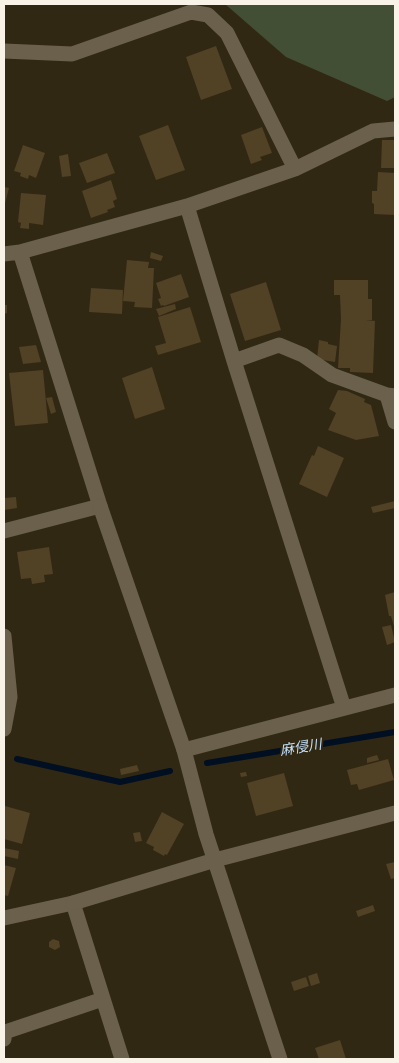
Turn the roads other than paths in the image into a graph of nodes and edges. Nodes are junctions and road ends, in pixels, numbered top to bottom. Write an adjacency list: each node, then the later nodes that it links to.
1 (4, 51): 3 (street)
2 (395, 130): 3 (street)
3 (295, 169): 4 (street)
4 (187, 206): 5 (street); 7 (street)
5 (20, 252): 6 (street); 10 (street)
6 (4, 254)
7 (234, 361): 8 (street); 14 (street)
8 (391, 396): 9 (street)
9 (395, 422)
10 (100, 506): 11 (street); 16 (street)
11 (4, 531)
12 (4, 636): 15 (street)
13 (395, 695): 14 (street)
14 (344, 708): 16 (street)
15 (4, 729)
16 (184, 750): 18 (street)
17 (395, 813): 18 (street)
18 (214, 860): 19 (street); 24 (street)
19 (73, 903): 20 (street); 21 (street)
20 (4, 918)
21 (103, 999): 22 (street); 23 (street)
22 (4, 1039)
23 (122, 1059)
24 (280, 1059)

